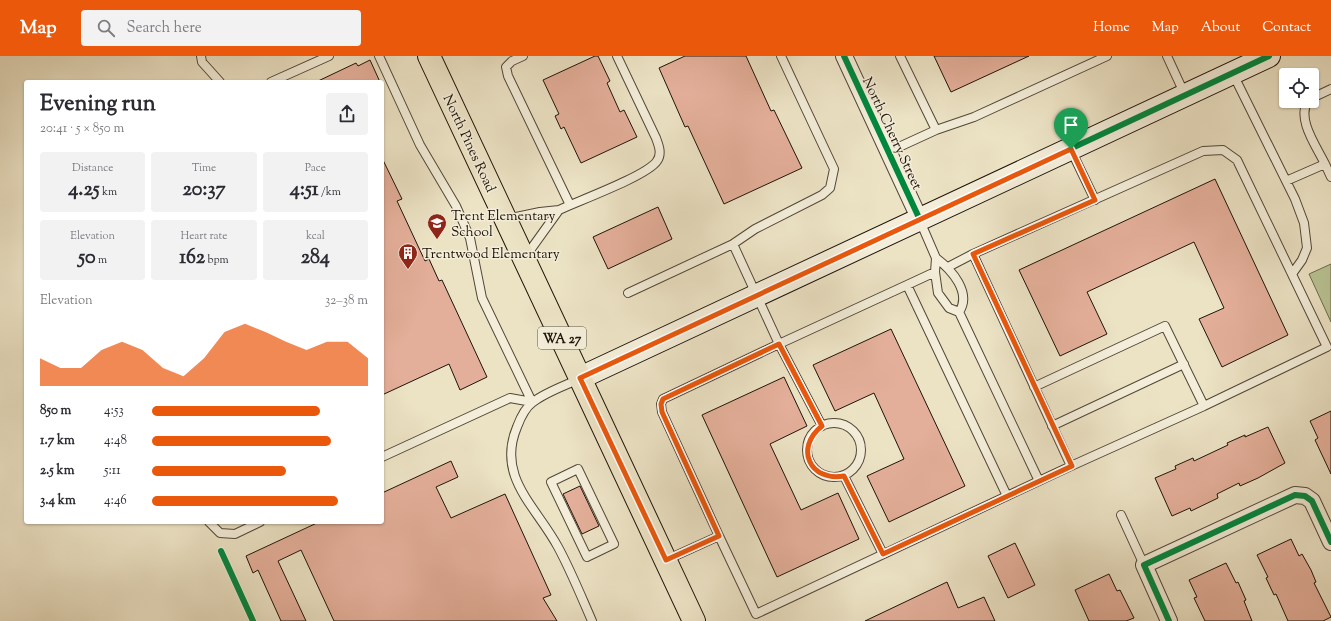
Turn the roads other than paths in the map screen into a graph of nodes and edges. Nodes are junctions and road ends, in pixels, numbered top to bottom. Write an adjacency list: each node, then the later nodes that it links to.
1 (201, 56): 14 (lane)
2 (329, 56): 15 (lane)
3 (379, 56): 46 (lane)
4 (430, 56): 29 (main road, North Pines Road / WA 27)
5 (523, 56): 27 (lane)
6 (617, 56): 27 (lane)
7 (781, 56): 31 (lane)
8 (844, 56): 22 (street, North Cherry Street)
9 (900, 56): 20 (lane)
10 (1107, 56): 20 (lane)
11 (1167, 56): 18 (lane)
12 (1269, 56): 13 (street)
13 (1233, 74): 18 (street); 25 (lane)
14 (218, 80)
15 (276, 80)
16 (1331, 89): 17 (lane)
17 (1319, 95)
18 (1186, 96): 21 (street)
19 (1305, 108): 23 (lane)
20 (936, 130): 22 (lane)
21 (1071, 149): 26 (lane); 30 (street)
22 (888, 152): 30 (street, North Cherry Street)
23 (1325, 164): 24 (lane); 25 (lane)
24 (1331, 177)
25 (1286, 181): 37 (lane)
26 (1095, 200): 32 (lane); 37 (lane)
27 (570, 205): 28 (lane)
28 (559, 210): 29 (lane); 34 (lane)
29 (506, 219): 34 (main road, North Pines Road / WA 27)
30 (920, 220): 33 (lane); 40 (street)
31 (733, 244): 39 (lane); 40 (lane)
32 (973, 254): 35 (lane); 45 (lane)
33 (936, 258): 35 (lane); 36 (lane)
34 (524, 259): 44 (main road, North Pines Road / WA 27)
35 (948, 267): 41 (lane)
36 (935, 272): 38 (lane); 41 (lane)
37 (1292, 274): 47 (lane)
38 (907, 285): 42 (lane); 54 (lane)
39 (628, 293)
40 (756, 297): 42 (lane); 44 (street)
41 (958, 312): 53 (lane)
42 (779, 344): 48 (lane); 58 (lane)
43 (1184, 364): 45 (lane); 47 (lane); 49 (lane)
44 (580, 378): 46 (lane); 62 (main road, North Pines Road / WA 27)
45 (1034, 387): 49 (lane)
46 (532, 402): 50 (lane); 65 (lane)
47 (1204, 406): 51 (lane)
48 (822, 426): 52 (lane); 52 (lane)
49 (1052, 426): 51 (lane)
50 (384, 456)
51 (1072, 466): 53 (lane)
52 (844, 476): 60 (lane)
53 (1039, 480): 54 (lane)
54 (1007, 496): 60 (lane)
55 (1121, 515): 63 (lane)
56 (211, 524): 57 (lane)
57 (256, 524)
58 (719, 536): 62 (lane); 64 (lane)
59 (1331, 542): 63 (street)
60 (883, 554): 64 (lane)
61 (587, 557): 61 (lane)
62 (666, 560): 66 (main road, North Pines Road / WA 27)
63 (1144, 565): 67 (street)
64 (758, 617)
65 (592, 621)
66 (694, 621)
67 (1169, 621)

